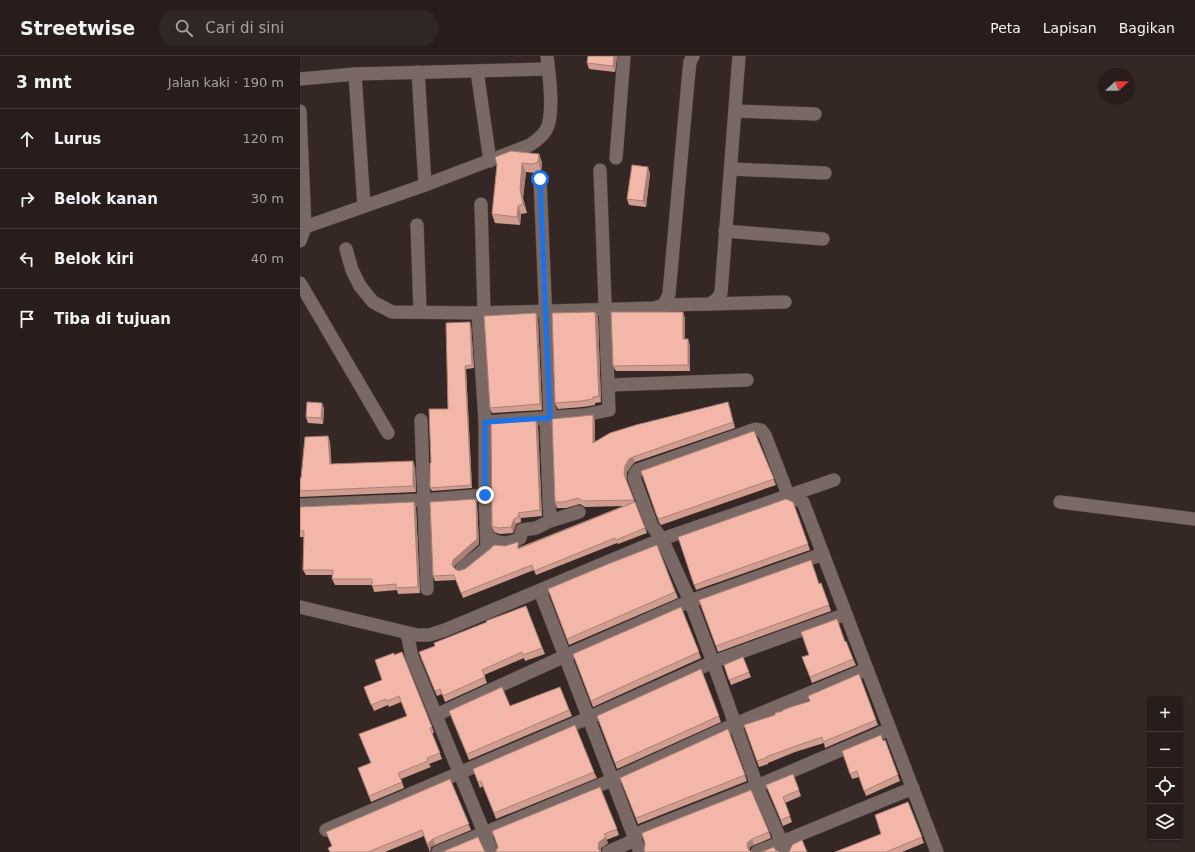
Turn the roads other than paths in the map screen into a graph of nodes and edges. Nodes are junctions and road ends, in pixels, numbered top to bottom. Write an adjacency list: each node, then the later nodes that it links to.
1 (624, 56): 12 (street)
2 (693, 56): 30 (street)
3 (739, 56): 10 (street)
4 (548, 62): 5 (street); 13 (street)
5 (477, 71): 6 (street); 13 (street)
6 (418, 72): 7 (street); 18 (street)
7 (355, 74): 8 (street); 20 (street)
8 (300, 79)
9 (300, 110): 22 (street)
10 (735, 111): 11 (street); 14 (street)
11 (815, 114)
12 (616, 158)
13 (490, 161): 18 (street)
14 (730, 169): 16 (street); 23 (street)
15 (600, 170): 31 (street)
16 (825, 173)
17 (540, 179): 32 (street)
18 (425, 186): 20 (street)
19 (481, 204): 34 (street)
20 (364, 206): 22 (street)
21 (418, 225): 33 (street)
22 (305, 227): 25 (street)
23 (725, 231): 24 (street); 29 (street)
24 (823, 238)
25 (300, 241)
26 (346, 249): 33 (street)
27 (300, 283): 40 (street)
28 (785, 302): 29 (street)
29 (710, 304): 30 (street)
30 (664, 305): 31 (street)
31 (606, 309): 32 (street); 36 (street)
32 (545, 310): 34 (street); 37 (street)
33 (420, 312): 34 (street)
34 (481, 313): 39 (street)
35 (747, 380): 36 (street)
36 (609, 386): 37 (street)
37 (548, 418): 39 (street); 49 (street)
38 (421, 420): 44 (street)
39 (485, 422): 42 (street)
40 (388, 434)
41 (834, 480): 43 (street)
42 (485, 495): 44 (street); 51 (street)
43 (789, 496): 50 (street); 50 (street); 52 (street)
44 (424, 500): 46 (street); 54 (street)
45 (1060, 502): 48 (street)
46 (300, 505)
47 (579, 512): 49 (street)
48 (1195, 519)
49 (550, 521): 51 (street)
50 (662, 539): 55 (street); 56 (street)
51 (487, 548): 53 (street)
52 (823, 554): 56 (street); 58 (street)
53 (462, 568)
54 (428, 589)
55 (540, 591): 59 (street); 60 (street)
56 (690, 601): 60 (street); 61 (street)
57 (300, 607): 59 (street)
58 (846, 614): 61 (street); 62 (street)
59 (407, 633): 63 (street)
60 (565, 656): 63 (street); 64 (street)
61 (714, 662): 64 (street); 65 (street)
62 (867, 669): 65 (street); 66 (street)
63 (436, 715): 67 (street)
64 (588, 718): 67 (street); 68 (street)
65 (735, 724): 68 (street); 69 (street)
66 (890, 729): 69 (street); 70 (street)
67 (461, 772): 71 (street); 72 (street)
68 (612, 780): 72 (street); 73 (street)
69 (757, 786): 73 (street); 74 (street)
70 (913, 788): 74 (street); 79 (street)
71 (326, 830)
72 (485, 832): 75 (street); 76 (street)
73 (636, 842): 77 (street)
74 (784, 847): 78 (street)
75 (438, 852)
76 (492, 852)
77 (608, 852)
78 (757, 852)
79 (937, 852)

